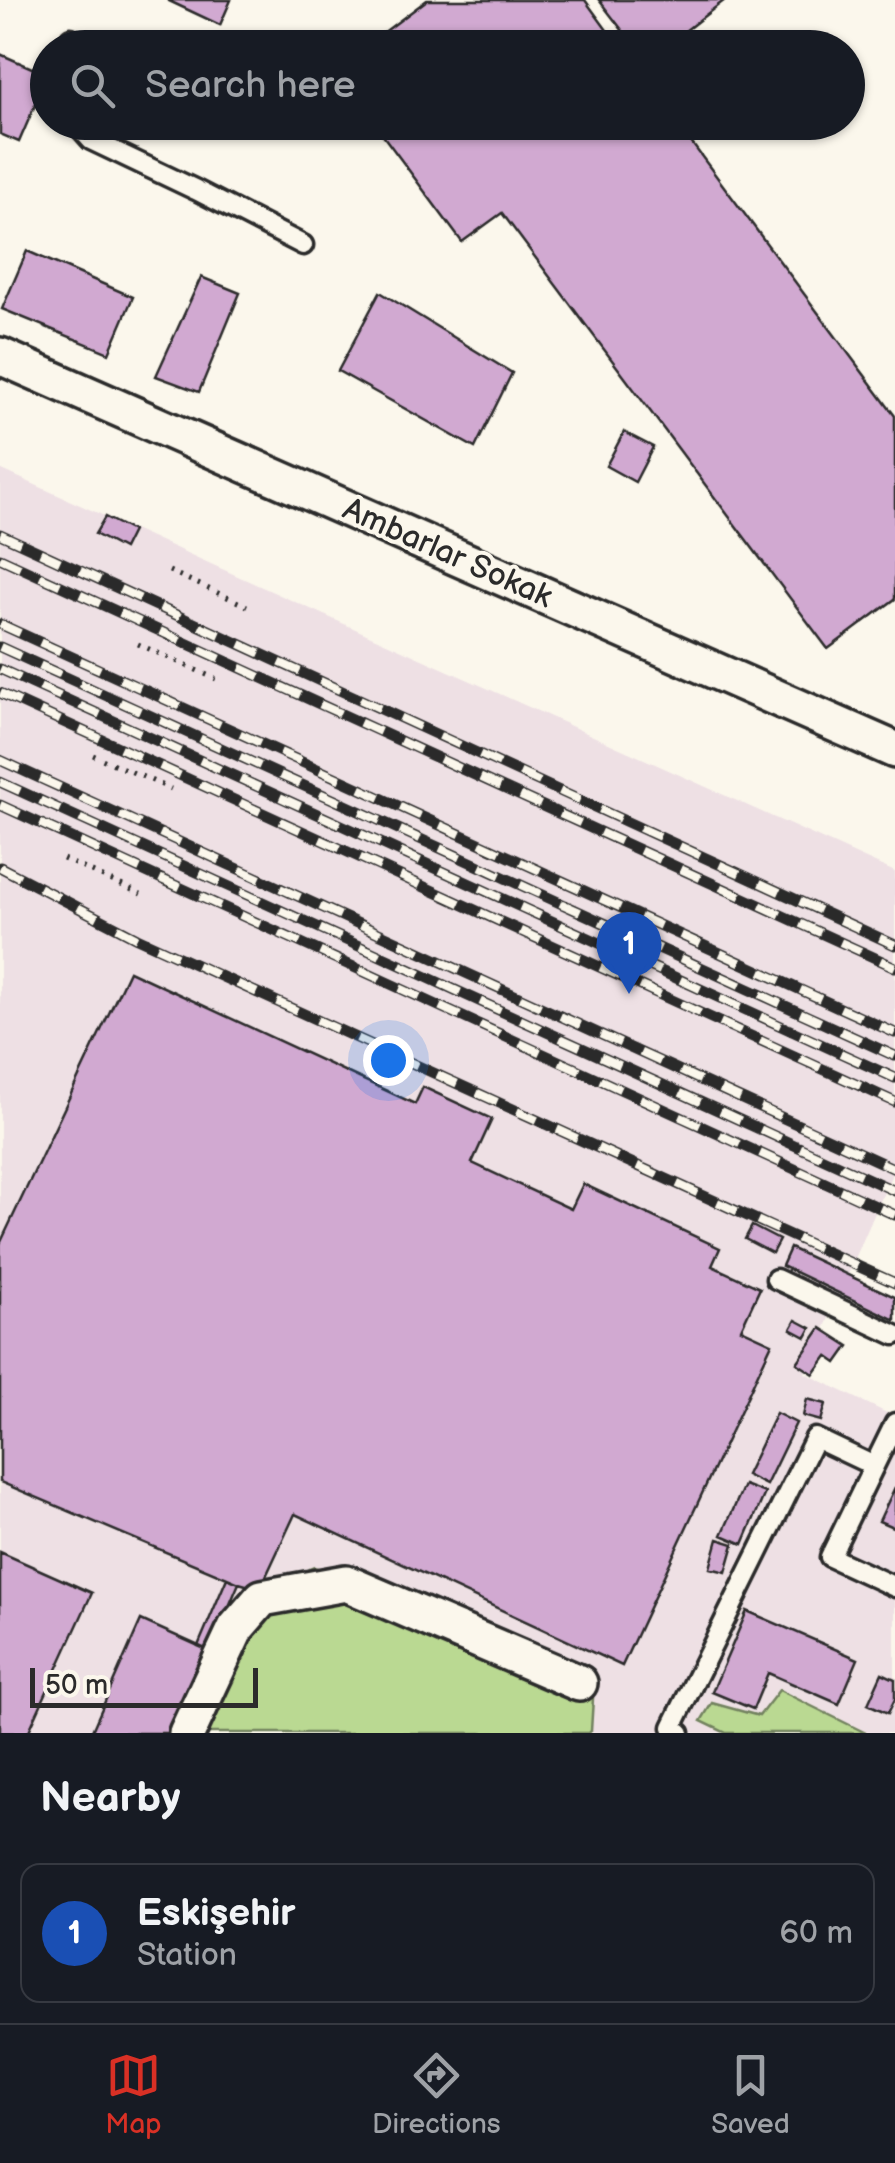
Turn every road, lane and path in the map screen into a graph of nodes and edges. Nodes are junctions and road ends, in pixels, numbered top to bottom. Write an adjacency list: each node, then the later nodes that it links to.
1 (91, 140): 2 (lane)
2 (303, 245)
3 (0, 356): 8 (street, Ambarlar Sokak)
4 (169, 572): 5 (path)
5 (248, 606)
6 (138, 644): 7 (path)
7 (216, 679)
8 (895, 750)
9 (93, 755): 10 (path)
10 (171, 789)
11 (63, 859): 12 (path)
12 (141, 894)
13 (776, 1279): 14 (lane)
14 (895, 1335)
15 (895, 1423): 16 (lane)
16 (874, 1466): 17 (lane); 20 (lane)
17 (895, 1587)
18 (579, 1684): 19 (street)
19 (188, 1733)
20 (680, 1733)

